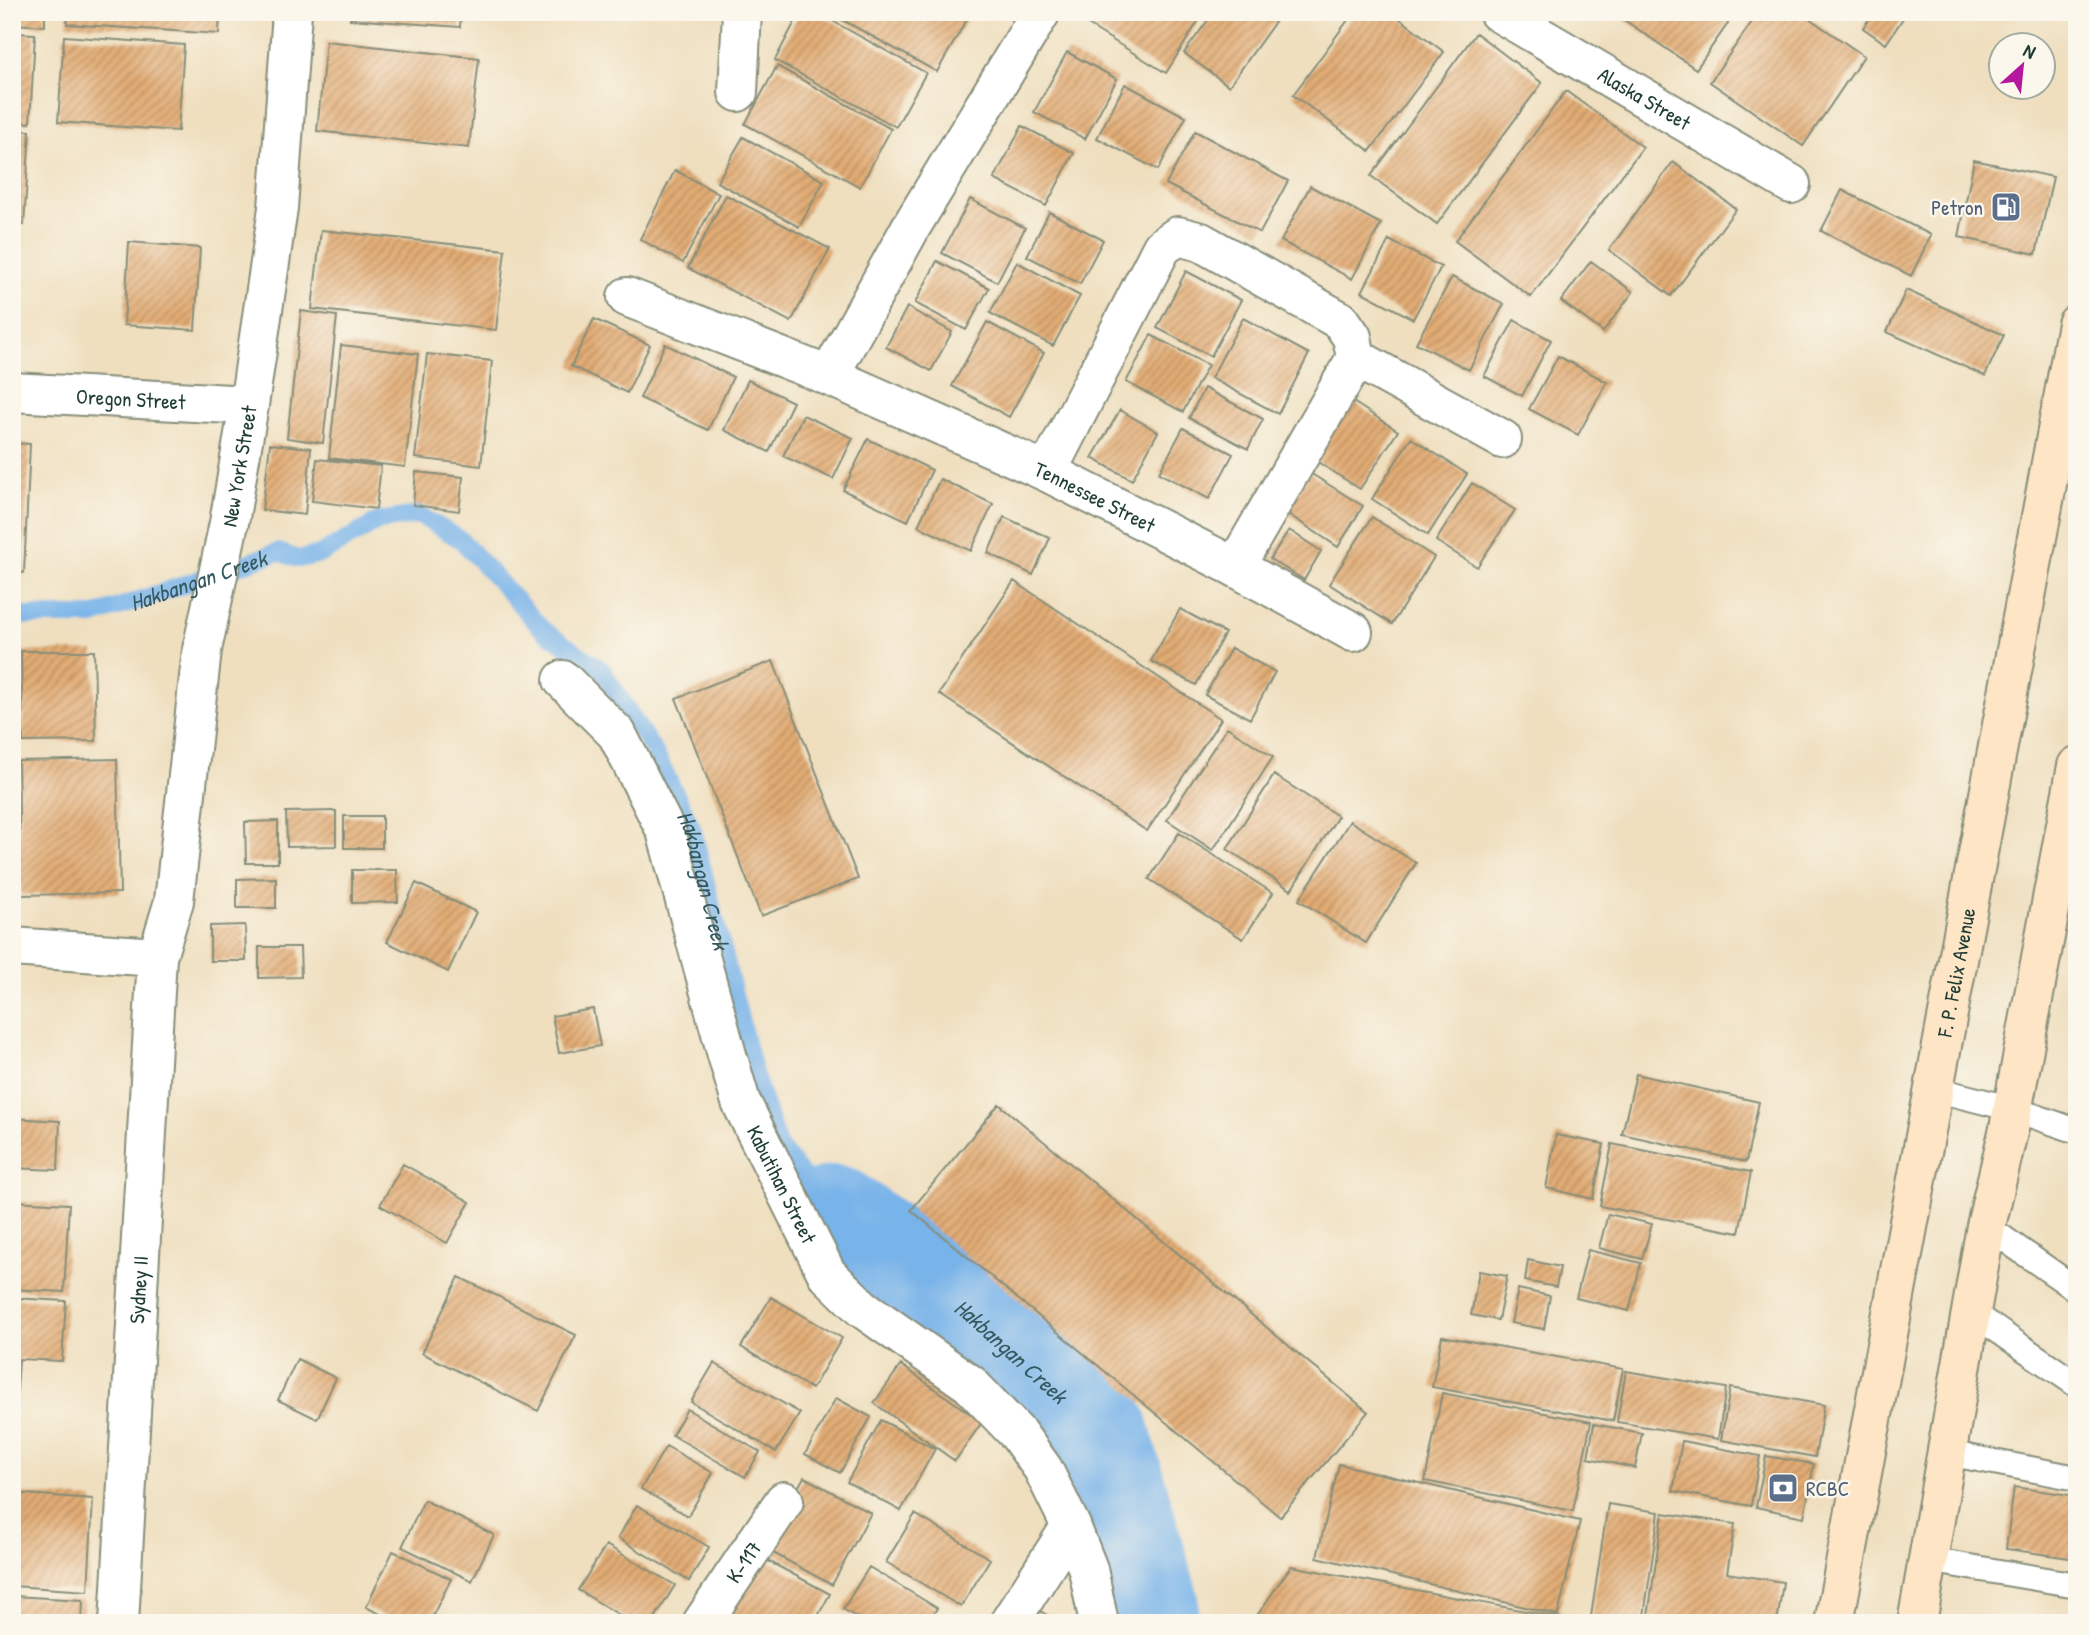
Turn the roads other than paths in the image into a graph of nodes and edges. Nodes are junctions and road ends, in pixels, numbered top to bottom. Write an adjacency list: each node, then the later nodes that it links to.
1 (292, 12): 12 (street, New York Street)
2 (742, 12): 5 (street)
3 (1041, 12): 10 (street)
4 (1498, 12): 6 (street, Alaska Street)
5 (738, 92)
6 (1791, 184)
7 (627, 297): 10 (street, Tennessee Street)
8 (2077, 324): 21 (main road, F. P. Felix Avenue)
9 (1356, 358): 13 (street); 14 (street); 15 (street)
10 (828, 376): 14 (street, Tennessee Street)
11 (12, 392): 12 (street, Oregon Street)
12 (249, 405): 20 (street, New York Street)
13 (1502, 439)
14 (1047, 472): 15 (street, Tennessee Street)
15 (1235, 567): 16 (street, Tennessee Street)
16 (1353, 632)
17 (563, 680): 31 (street, Kabutihan Street)
18 (2077, 766): 22 (main road)
19 (12, 947): 20 (street)
20 (157, 957): 34 (street, Sydney II)
21 (1934, 1089): 22 (lane); 38 (main road, F. P. Felix Avenue)
22 (2013, 1109): 23 (lane); 24 (main road)
23 (2077, 1131)
24 (1986, 1226): 25 (lane); 26 (main road)
25 (2077, 1290)
26 (1971, 1312): 27 (lane); 28 (main road)
27 (2076, 1382)
28 (1947, 1453): 29 (lane); 32 (main road)
29 (2077, 1478)
30 (784, 1501): 35 (street, K-117)
31 (1071, 1526): 36 (street); 37 (street, Kabutihan Street)
32 (1928, 1560): 33 (lane); 39 (main road)
33 (2077, 1585)
34 (119, 1623)
35 (702, 1623)
36 (1009, 1623)
37 (1099, 1623)
38 (1834, 1623)
39 (1917, 1623)

